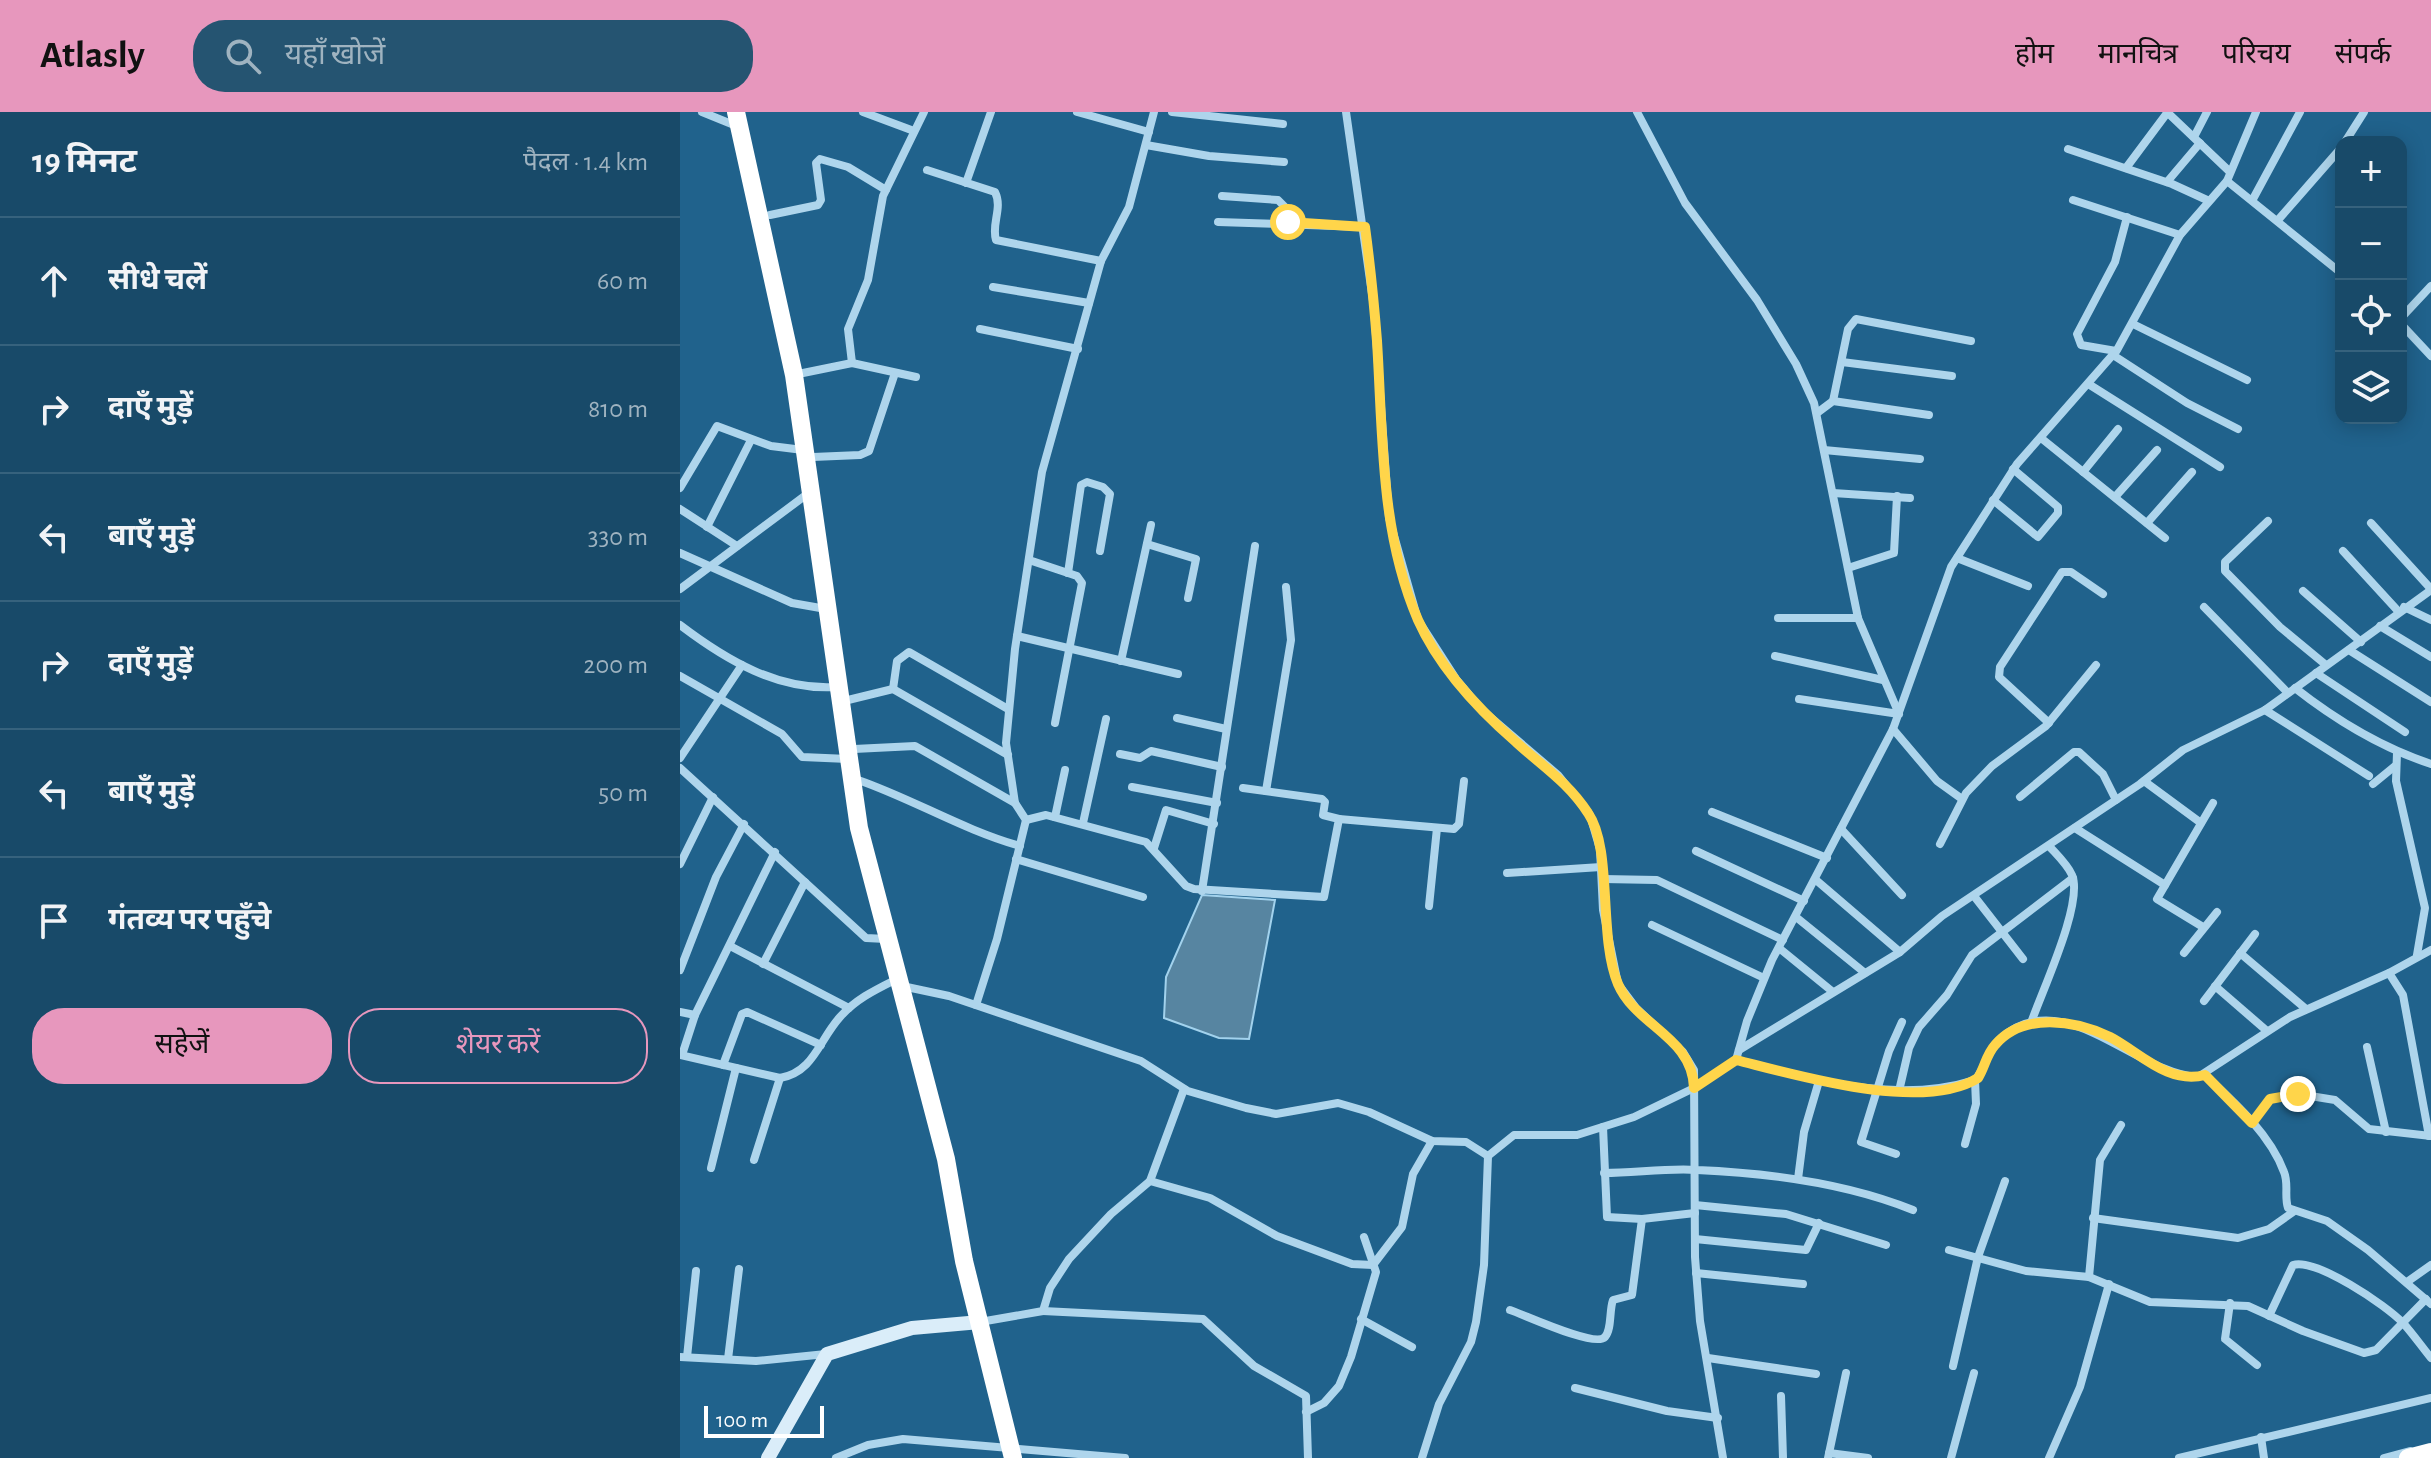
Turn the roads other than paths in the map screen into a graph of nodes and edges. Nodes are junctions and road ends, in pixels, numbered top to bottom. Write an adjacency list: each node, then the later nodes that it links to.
1 (702, 112): 16 (street)
2 (863, 112): 15 (street)
3 (924, 112): 18 (street)
4 (991, 112): 30 (street)
5 (1077, 112): 19 (street)
6 (1154, 112): 19 (street)
7 (1172, 112): 17 (street)
8 (1346, 112): 41 (street)
9 (1637, 112): 65 (street)
10 (2207, 112): 21 (street)
11 (2256, 112): 28 (street)
12 (2300, 112): 33 (street)
13 (2364, 112): 20 (street)
14 (2167, 113): 21 (street); 26 (street)
15 (881, 115): 18 (street)
16 (740, 117): 36 (highway); 73 (highway)
17 (1283, 124)
18 (914, 131): 31 (street)
19 (1149, 132): 22 (street)
20 (2349, 136)
21 (2197, 140): 28 (street); 29 (street)
22 (1146, 145): 25 (street); 43 (street)
23 (2068, 149): 26 (street)
24 (2335, 155): 38 (street)
25 (1284, 162)
26 (2126, 168): 29 (street)
27 (927, 170): 30 (street)
28 (2228, 176): 33 (street); 35 (street)
29 (2167, 182): 35 (street)
30 (966, 183): 43 (street)
31 (886, 190): 36 (street); 57 (street)
32 (1222, 196): 40 (street)
33 (2253, 199): 38 (street)
34 (2073, 200): 37 (street)
35 (2207, 200): 42 (street)
36 (770, 215): 58 (highway)
37 (2127, 217): 42 (street); 54 (street)
38 (2278, 220): 44 (street)
39 (1218, 222): 40 (street)
40 (1288, 222): 41 (street)
41 (1365, 227): 194 (street)
42 (2180, 235): 49 (street)
43 (1101, 261): 47 (street)
44 (2335, 268)
45 (2431, 286): 48 (street)
46 (993, 287): 47 (street)
47 (1089, 303): 53 (street)
48 (2407, 314)
49 (2133, 324): 54 (street); 62 (street)
50 (2407, 328): 55 (street)
51 (980, 329): 53 (street)
52 (1971, 341): 56 (street)
53 (1078, 349): 100 (street)
54 (2114, 353): 63 (street); 68 (street)
55 (2431, 356)
56 (1842, 362): 60 (street); 64 (street)
57 (852, 363): 58 (street); 59 (street)
58 (803, 373): 73 (highway)
59 (895, 373): 61 (street); 73 (street)
60 (1952, 376)
61 (916, 377)
62 (2247, 380)
63 (2090, 385): 69 (street); 75 (street)
64 (1833, 401): 65 (street); 66 (street)
65 (1817, 413): 71 (street)
66 (1929, 415)
67 (2118, 429): 77 (street)
68 (2238, 429)
69 (2041, 438): 76 (street); 77 (street)
70 (751, 440): 73 (street); 79 (street); 91 (street)
71 (1824, 450): 74 (street); 81 (street)
72 (2157, 450): 83 (street)
73 (808, 453): 80 (highway)
74 (1920, 459)
75 (2220, 467)
76 (2013, 469): 85 (street); 85 (street)
77 (2083, 472): 83 (street)
78 (2192, 472): 88 (street)
79 (680, 488)
80 (813, 490): 94 (street); 112 (highway); 135 (highway)
81 (1833, 493): 82 (street); 102 (street)
82 (1897, 496): 84 (street); 102 (street)
83 (2115, 497): 88 (street)
84 (1910, 498)
85 (1993, 500): 99 (street)
86 (680, 509): 91 (street)
87 (2268, 521): 128 (street)
88 (2147, 523): 92 (street)
89 (2371, 523): 107 (street)
90 (1151, 525): 93 (street)
91 (707, 527): 94 (street)
92 (2165, 538)
93 (1147, 544): 110 (street); 125 (street)
94 (737, 546): 101 (street)
95 (1255, 546): 146 (street)
96 (1100, 551): 103 (street)
97 (2343, 551): 113 (street)
98 (680, 553): 101 (street)
99 (1957, 558): 104 (street); 141 (street)
100 (1029, 560): 103 (street); 119 (street)
101 (708, 568): 106 (street); 112 (street)
102 (1848, 568): 115 (street)
103 (1068, 573): 121 (street)
104 (2028, 586)
105 (1286, 587): 164 (street)
106 (680, 589)
107 (2431, 589): 113 (street)
108 (2303, 591): 120 (street)
109 (2103, 594): 145 (street)
110 (1188, 598)
111 (2204, 607): 134 (street)
112 (826, 609): 135 (highway)
113 (2401, 609): 116 (street); 118 (street)
114 (1778, 618): 115 (street)
115 (1858, 618): 132 (street)
116 (2431, 620)
117 (680, 625): 126 (street)
118 (2380, 626): 120 (street); 124 (street)
119 (1017, 636): 121 (street); 139 (street)
120 (2361, 642): 122 (street)
121 (1067, 649): 125 (street); 144 (street)
122 (2349, 650): 128 (street); 138 (street)
123 (1775, 656): 132 (street)
124 (2431, 657)
125 (1121, 661): 130 (street)
126 (742, 665): 135 (street); 137 (street)
127 (2096, 665): 145 (street)
128 (2326, 665): 129 (street)
129 (2316, 673): 134 (street); 148 (street)
130 (1178, 674)
131 (680, 676): 137 (street)
132 (1883, 680): 141 (street)
133 (893, 689): 135 (street); 139 (street); 152 (street)
134 (2292, 691): 140 (street); 149 (street)
135 (843, 694): 150 (highway)
136 (1799, 699): 141 (street)
137 (716, 700): 150 (street); 153 (street)
138 (2431, 702)
139 (1008, 709): 152 (street)
140 (2265, 710): 155 (street); 161 (street)
141 (1899, 714): 147 (street)
142 (1177, 718): 146 (street)
143 (1106, 719): 178 (street)
144 (1055, 723)
145 (2049, 723): 168 (street)
146 (1226, 729): 156 (street)
147 (1893, 729): 168 (street); 184 (street)
148 (2405, 732)
149 (2397, 753): 154 (street); 155 (street)
150 (851, 754): 159 (highway); 170 (street); 214 (highway)
151 (1120, 754): 156 (street)
152 (1008, 755): 170 (street)
153 (680, 758)
154 (2431, 764)
155 (2395, 766): 209 (street)
156 (1222, 767): 171 (street)
157 (680, 768): 166 (street)
158 (1065, 770): 175 (street)
159 (858, 780): 186 (street); 228 (highway)
160 (1464, 781): 182 (street)
161 (2144, 781): 169 (street); 179 (street)
162 (1132, 787): 165 (street)
163 (1243, 788): 164 (street)
164 (1266, 791): 176 (street)
165 (1171, 794): 171 (street); 173 (street)
166 (713, 797): 180 (street); 193 (street)
167 (2020, 797): 169 (street)
168 (1962, 799): 185 (street)
169 (2116, 800): 183 (street)
170 (1015, 803): 177 (street)
171 (1217, 803): 181 (street)
172 (2213, 803): 179 (street)
173 (1166, 810): 181 (street); 188 (street)
174 (1712, 812): 191 (street)
175 (1055, 817): 177 (street); 178 (street)
176 (1339, 819): 182 (street); 201 (street)
177 (1026, 820): 186 (street)
178 (1083, 823): 188 (street)
179 (2201, 823): 200 (street)
180 (744, 824): 190 (street); 224 (street)
181 (1214, 824): 201 (street)
182 (1437, 828): 206 (street)
183 (2075, 828): 187 (street); 200 (street)
184 (1841, 829): 191 (street); 202 (street)
185 (1940, 844)
186 (1020, 846): 192 (street)
187 (2049, 846): 196 (street); 203 (street)
188 (1154, 848): 201 (street)
189 (1696, 851): 205 (street)
190 (775, 852): 199 (street); 216 (street)
191 (1827, 858): 198 (street)
192 (1016, 859): 204 (street); 232 (street)
193 (680, 864)
194 (1601, 867): 195 (street); 197 (street)
195 (1507, 873)
196 (2073, 878): 212 (street); 238 (street)
197 (1603, 879): 215 (street); 251 (street)
198 (1816, 880): 205 (street); 217 (street)
199 (805, 882): 214 (street); 223 (street)
200 (2165, 885): 211 (street)
201 (1202, 891)
202 (1902, 895)
203 (1974, 896): 212 (street); 217 (street)
204 (1143, 897)
205 (1804, 901): 208 (street)
206 (1429, 906)
207 (2217, 912): 211 (street)
208 (1796, 917): 215 (street); 225 (street)
209 (2428, 917): 221 (street)
210 (1652, 925): 227 (street)
211 (2203, 927): 219 (street)
212 (2002, 932): 222 (street); 254 (street)
213 (2255, 934): 220 (street)
214 (887, 938): 228 (highway)
215 (1781, 944): 227 (street); 230 (street)
216 (730, 946): 223 (street); 236 (street)
217 (1900, 952): 225 (street)
218 (2431, 952): 221 (street)
219 (2184, 953)
220 (2240, 953): 229 (street); 234 (street)
221 (2417, 955): 226 (street)
222 (2023, 959)
223 (763, 964): 233 (street)
224 (680, 970)
225 (1865, 973): 230 (street)
226 (2389, 973): 234 (street); 259 (street)
227 (1764, 978): 242 (street)
228 (902, 984): 232 (street); 233 (street); 297 (highway)
229 (2215, 986): 231 (street); 239 (street)
230 (1833, 992): 242 (street)
231 (2204, 1001)
232 (976, 1005): 252 (street)
233 (849, 1008): 240 (street)
234 (2306, 1009): 239 (street)
235 (680, 1012): 236 (street)
236 (695, 1015): 243 (street)
237 (1902, 1022): 253 (street)
238 (2031, 1023): 247 (street); 249 (street)
239 (2267, 1031): 247 (street)
240 (821, 1045): 245 (street); 248 (street)
241 (2367, 1047): 258 (street)
242 (1738, 1050): 244 (street)
243 (681, 1055): 245 (street)
244 (1736, 1060): 250 (street); 251 (street)
245 (723, 1065): 246 (street)
246 (736, 1068): 248 (street); 265 (street)
247 (2205, 1075): 255 (street)
248 (780, 1078): 264 (street)
249 (1975, 1080): 254 (street); 261 (street)
250 (1819, 1081): 253 (street); 268 (street)
251 (1694, 1088): 257 (street); 266 (street)
252 (1184, 1089): 260 (street); 269 (street)
253 (1877, 1090): 254 (street); 262 (street)
254 (1899, 1091)
255 (2252, 1123): 258 (street); 273 (street)
256 (2121, 1125): 274 (street)
257 (1603, 1127): 263 (street); 267 (street)
258 (2386, 1132): 259 (street)
259 (2430, 1136)
260 (1432, 1141): 263 (street); 282 (street)
261 (1965, 1144)
262 (1896, 1154)
263 (1488, 1156): 325 (street)
264 (754, 1160)
265 (711, 1168)
266 (1694, 1169): 267 (street); 268 (street); 271 (street)
267 (1604, 1173): 275 (street)
268 (1798, 1179): 272 (street)
269 (1150, 1181): 282 (street); 294 (street)
270 (2005, 1181): 281 (street)
271 (1695, 1209): 275 (street); 276 (street); 278 (street)
272 (1913, 1210)
273 (2293, 1212): 274 (street); 288 (street)
274 (2093, 1218): 287 (street)
275 (1642, 1219): 293 (street)
276 (1819, 1223): 278 (street); 279 (street)
277 (1364, 1237): 282 (street)
278 (1695, 1239): 286 (street)
279 (1886, 1245)
280 (1949, 1250): 281 (street)
281 (1978, 1257): 287 (street); 306 (street)
282 (1373, 1265): 296 (street)
283 (2431, 1265): 288 (street)
284 (739, 1269): 304 (street)
285 (696, 1271): 301 (street)
286 (1696, 1273): 289 (street); 302 (street)
287 (2089, 1277): 290 (street)
288 (2407, 1282): 291 (street)
289 (1803, 1284)
290 (2109, 1284): 292 (street); 330 (street)
291 (2428, 1302): 298 (street)
292 (2230, 1303): 295 (street); 305 (street)
293 (1510, 1310)
294 (1043, 1311): 297 (street); 313 (street)
295 (2269, 1316): 298 (street); 298 (street)
296 (1361, 1319): 299 (street); 313 (street)
297 (984, 1321): 300 (street); 318 (highway)
298 (2402, 1323): 303 (street)
299 (1412, 1347)
300 (827, 1354): 304 (street); 322 (street)
301 (684, 1357): 304 (street)
302 (1708, 1358): 309 (street); 314 (street)
303 (2431, 1358)
304 (728, 1359)
305 (2257, 1365)
306 (1953, 1366)
307 (1846, 1373): 321 (street)
308 (1974, 1373): 329 (street)
309 (1816, 1374)
310 (1575, 1388): 314 (street)
311 (1781, 1396): 327 (street)
312 (2431, 1398): 315 (street)
313 (1306, 1412): 320 (street)
314 (1718, 1418): 326 (street)
315 (2261, 1437): 331 (street); 332 (street)
316 (2431, 1446): 333 (street)
317 (2431, 1452): 334 (highway)
318 (1016, 1454): 319 (street); 323 (street)
319 (1069, 1456): 324 (street)
320 (1308, 1456)
321 (1829, 1456): 328 (street)
322 (768, 1458)
323 (836, 1458)
324 (1125, 1458)
325 (1422, 1458)
326 (1723, 1458)
327 (1783, 1458)
328 (1868, 1458)
329 (1951, 1458)
330 (2049, 1458)
331 (2179, 1458)
332 (2264, 1458)
333 (2384, 1458)
334 (2408, 1458)

